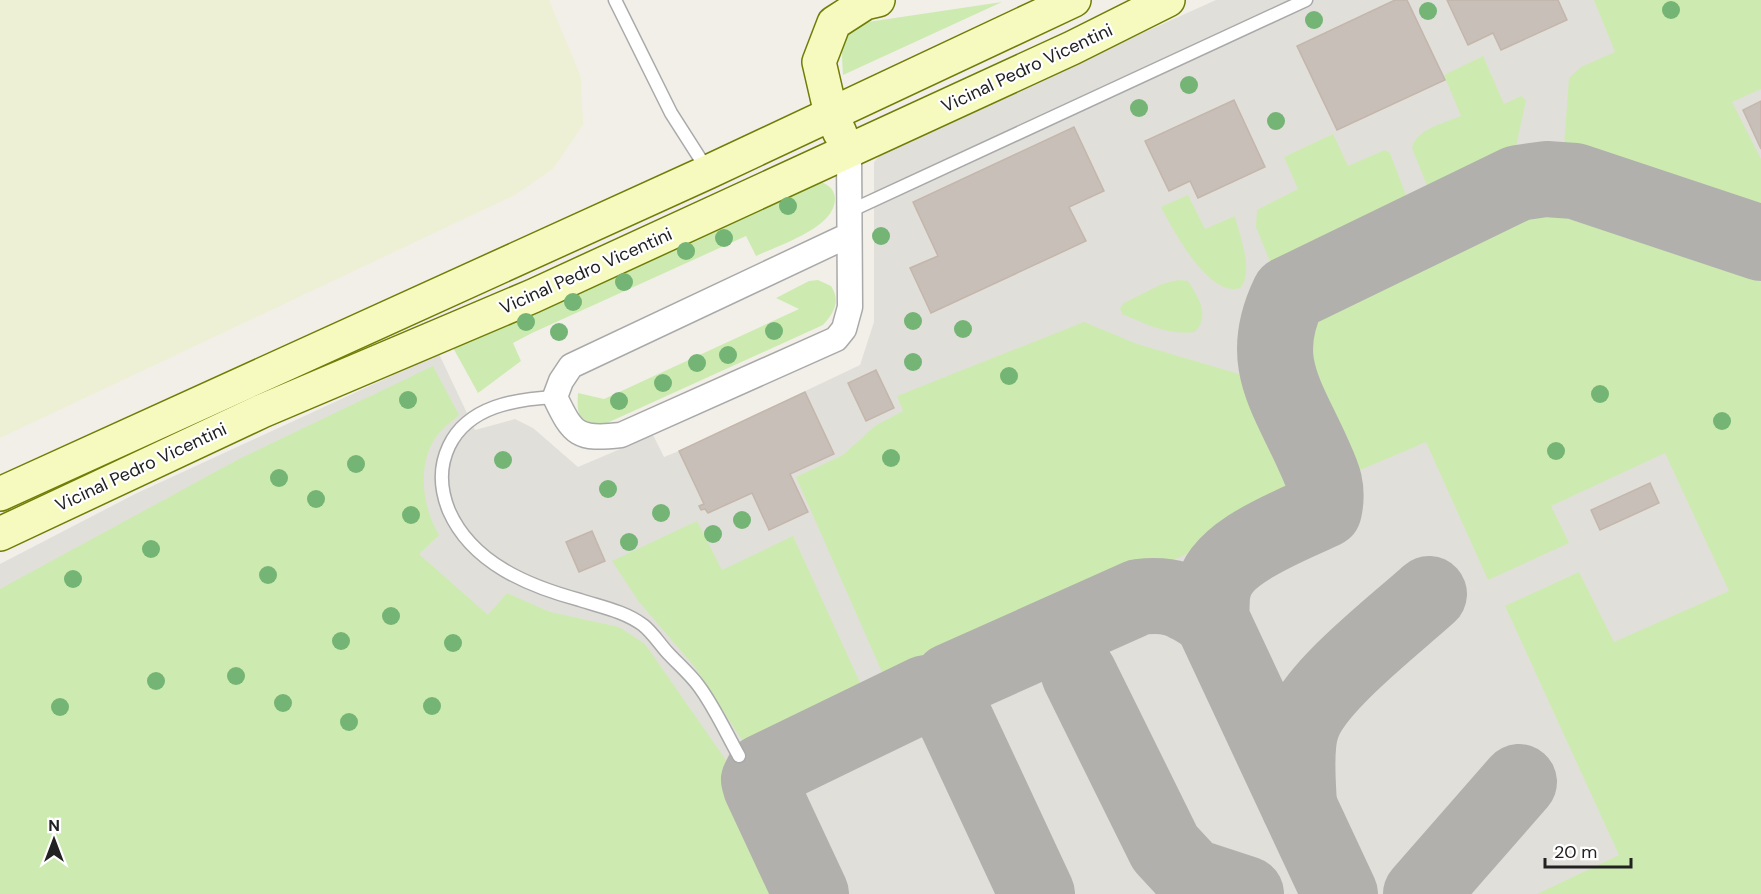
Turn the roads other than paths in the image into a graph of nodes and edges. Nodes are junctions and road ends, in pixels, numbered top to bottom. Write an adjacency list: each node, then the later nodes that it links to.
1 (615, 0): 8 (lane)
2 (878, 0): 6 (street)
3 (1074, 0): 6 (street, Vicinal Pedro Vicentini)
4 (1168, 0): 7 (street, Vicinal Pedro Vicentini)
5 (1306, 0): 9 (lane)
6 (831, 114): 7 (street); 8 (street, Vicinal Pedro Vicentini)
7 (849, 151): 9 (street); 12 (street, Vicinal Pedro Vicentini)
8 (708, 172): 11 (street, Vicinal Pedro Vicentini)
9 (849, 223): 10 (street); 10 (street)
10 (555, 397): 13 (lane)
11 (0, 494)
12 (0, 534)
13 (739, 756)

